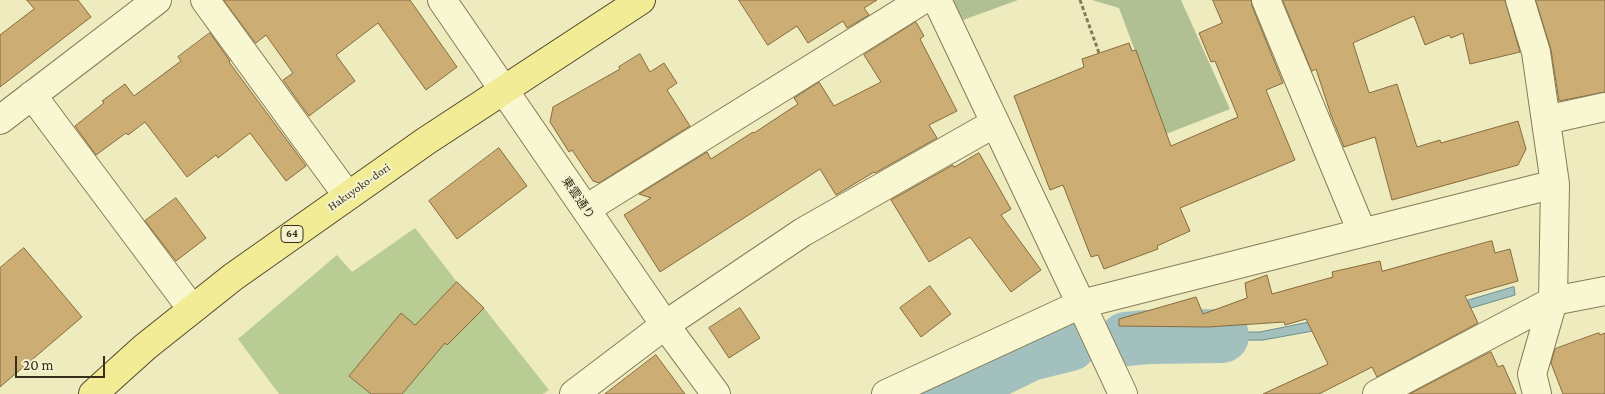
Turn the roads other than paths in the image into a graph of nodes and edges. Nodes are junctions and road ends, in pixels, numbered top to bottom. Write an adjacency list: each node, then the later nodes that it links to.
1 (157, 0): 10 (street)
2 (205, 0): 16 (street)
3 (442, 0): 9 (street, 東雲通り)
4 (641, 0): 9 (main road, Hakuyoko-dori / 64)
5 (922, 0): 17 (street)
6 (937, 0): 14 (street)
7 (1266, 0): 18 (street)
8 (1520, 0): 13 (street)
9 (504, 89): 16 (main road, Hakuyoko-dori / 64); 17 (street, 東雲通り)
10 (32, 95): 12 (street); 22 (street)
11 (1605, 106): 13 (street)
12 (0, 120)
13 (1546, 120): 15 (street)
14 (995, 123): 21 (street); 23 (street)
15 (1555, 184): 18 (street); 20 (street)
16 (347, 195): 22 (main road, Hakuyoko-dori / 64)
17 (586, 209): 23 (street, 東雲通り)
18 (1362, 232): 21 (street)
19 (1605, 291): 20 (street)
20 (1552, 301): 29 (street); 30 (street)
21 (1081, 304): 27 (street); 28 (street)
22 (192, 309): 24 (main road, Hakuyoko-dori / 64)
23 (665, 325): 25 (street); 26 (street, 東雲通り)
24 (92, 394)
25 (574, 394)
26 (716, 394)
27 (886, 394)
28 (1123, 394)
29 (1377, 394)
30 (1537, 394)

